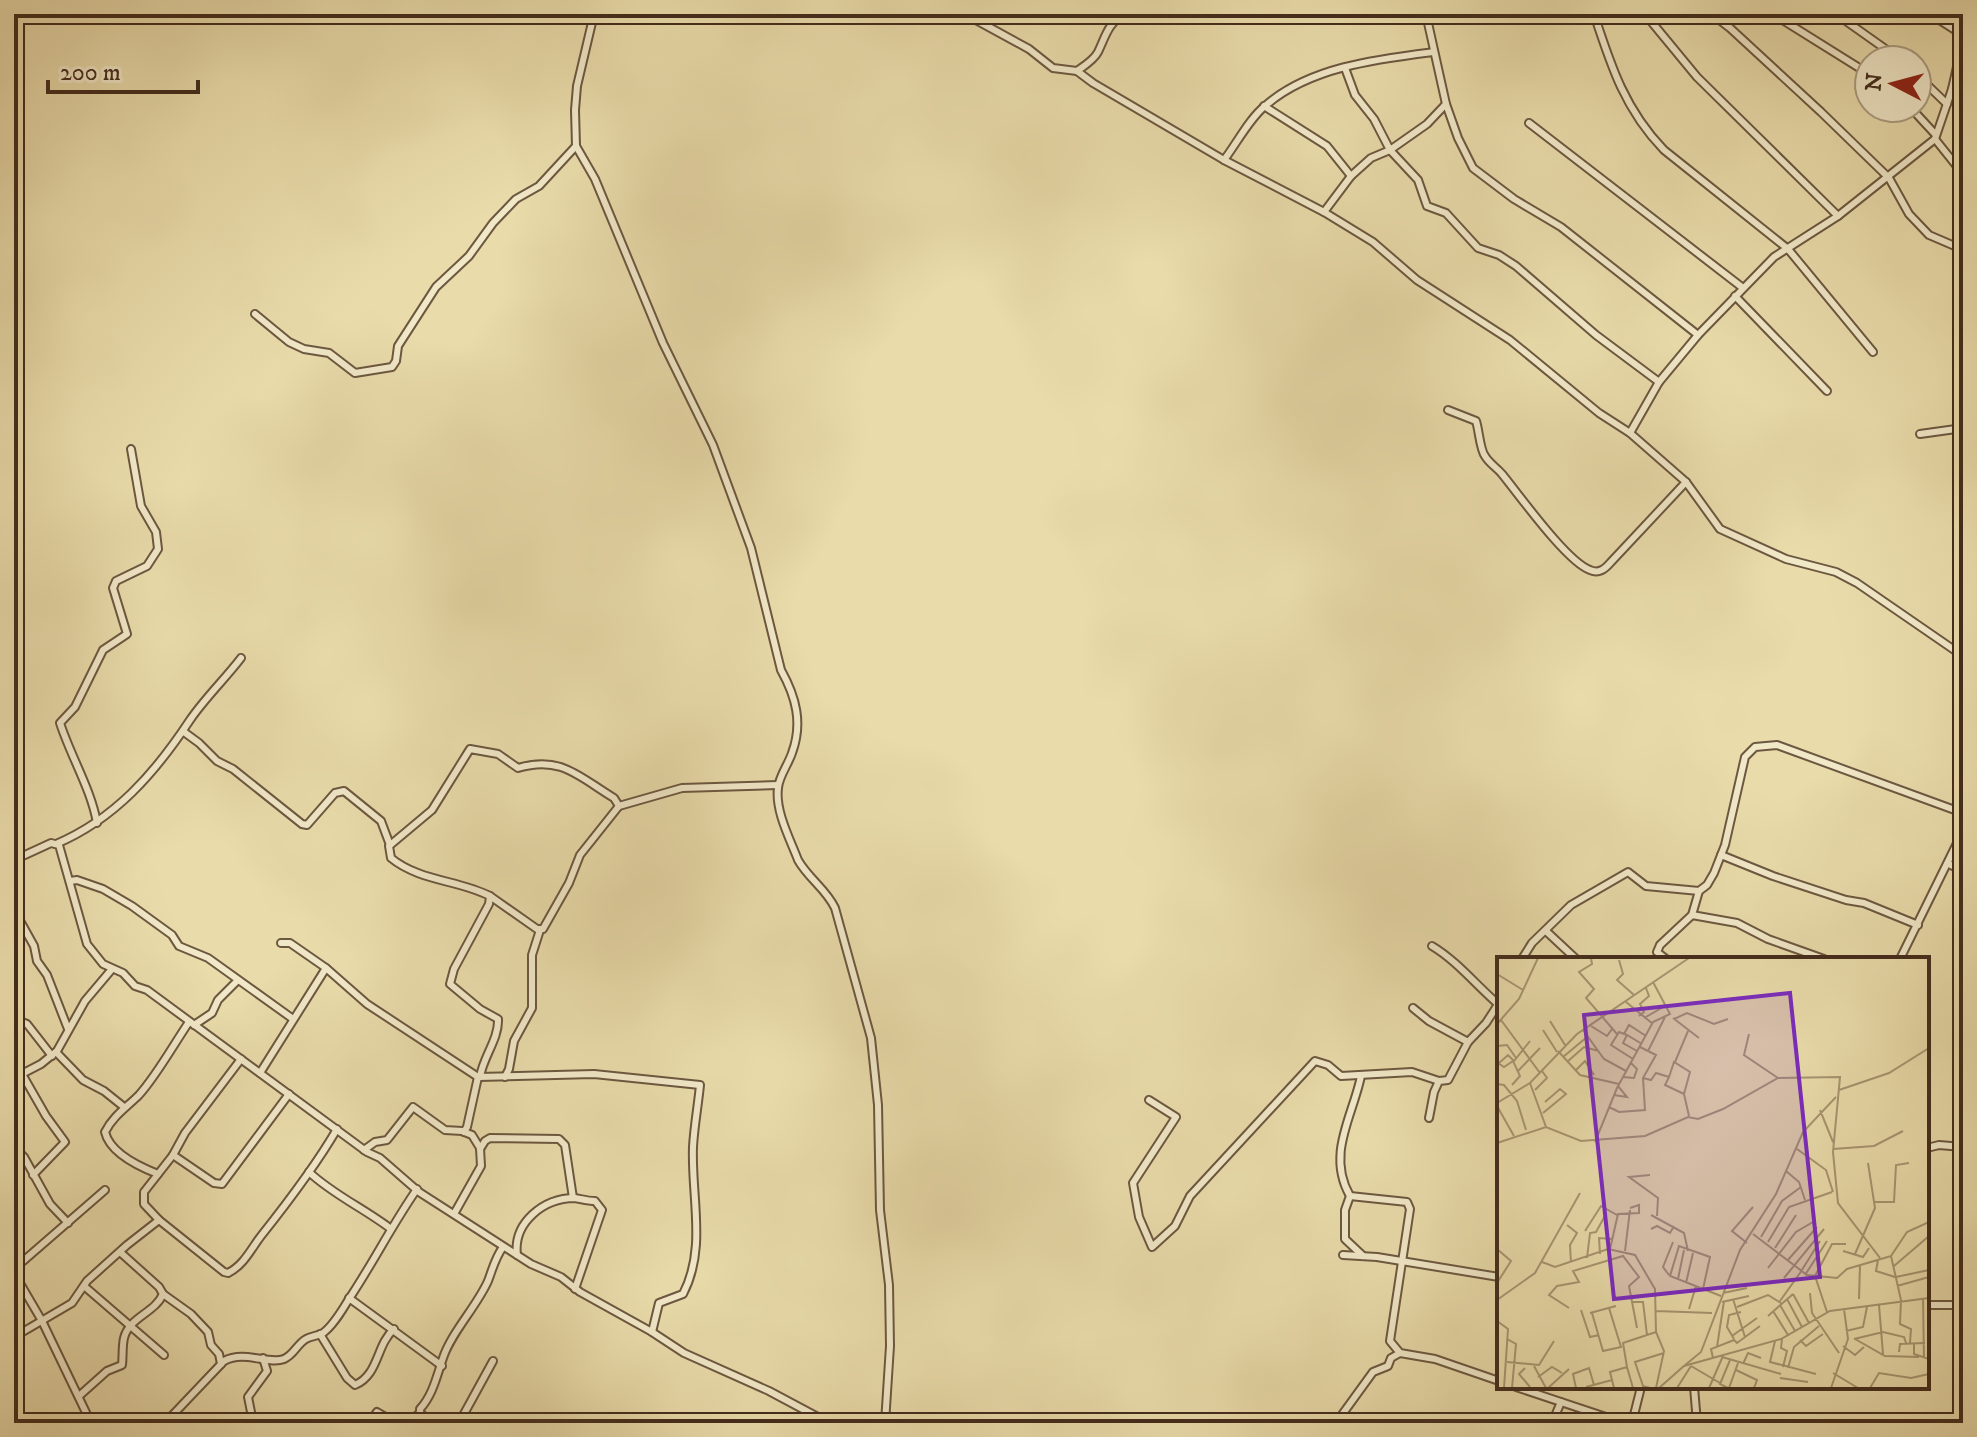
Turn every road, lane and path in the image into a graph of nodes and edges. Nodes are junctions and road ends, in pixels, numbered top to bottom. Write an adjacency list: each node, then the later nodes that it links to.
1 (594, 14): 26 (street)
2 (965, 14): 16 (street)
3 (1125, 14): 16 (street)
4 (1426, 14): 13 (street)
5 (1594, 14): 35 (street)
6 (1645, 14): 33 (street)
7 (1706, 14): 31 (street)
8 (1773, 14): 14 (street)
9 (1836, 14): 12 (street)
10 (1930, 14): 11 (street)
11 (1963, 38): 17 (street)
12 (1878, 44)
13 (1434, 52): 15 (street); 20 (street)
14 (1853, 64)
15 (1345, 68): 22 (street); 27 (street)
16 (1077, 71): 28 (street)
17 (1952, 89): 19 (street); 21 (street)
18 (1933, 90): 21 (street)
19 (1963, 100)
20 (1446, 104): 27 (street); 39 (street)
21 (1947, 104): 25 (street)
22 (1264, 106): 28 (street); 30 (street)
23 (1529, 123): 36 (street)
24 (1924, 124): 25 (street)
25 (1935, 137): 29 (street); 31 (street)
26 (576, 146): 38 (street); 52 (street)
27 (1390, 150): 30 (street); 41 (street)
28 (1224, 160): 32 (street)
29 (1963, 174)
30 (1351, 176): 32 (street)
31 (1889, 178): 33 (street); 34 (street)
32 (1324, 212): 45 (street)
33 (1838, 216): 35 (street)
34 (1957, 247)
35 (1788, 249): 36 (street); 40 (street)
36 (1743, 288): 37 (street)
37 (1735, 296): 39 (street); 42 (street)
38 (255, 314)
39 (1698, 335): 41 (street)
40 (1873, 352)
41 (1659, 382): 45 (street)
42 (1827, 391)
43 (1448, 410): 48 (street)
44 (1963, 428): 46 (street)
45 (1630, 433): 48 (street)
46 (1920, 434)
47 (131, 449): 55 (street)
48 (1686, 482): 49 (street)
49 (1963, 656)
50 (241, 658): 51 (street)
51 (184, 732): 55 (street); 58 (street)
52 (778, 785): 53 (street); 165 (street)
53 (619, 806): 58 (street); 69 (street)
54 (1963, 813): 59 (street)
55 (97, 823): 57 (street)
56 (1963, 831): 61 (street)
57 (56, 844): 60 (street); 63 (street)
58 (390, 845): 65 (street)
59 (1721, 855): 64 (street); 68 (street)
60 (14, 860)
61 (1949, 864): 62 (street); 68 (street)
62 (1963, 871)
63 (70, 881): 81 (street); 82 (street)
64 (1699, 891): 67 (street); 70 (street)
65 (490, 896): 69 (street); 96 (street)
66 (14, 910): 89 (street)
67 (1692, 915): 73 (street); 78 (street)
68 (1918, 925): 79 (street)
69 (540, 930): 97 (street)
70 (1546, 931): 74 (street); 75 (street)
71 (281, 943): 80 (street)
72 (1432, 946): 83 (street)
73 (1657, 952): 76 (street); 77 (street)
74 (1523, 957)
75 (1574, 957)
76 (1651, 957)
77 (1663, 957)
78 (1818, 957)
79 (1901, 957)
80 (326, 968): 86 (street); 96 (street)
81 (112, 969): 87 (street); 89 (street)
82 (237, 981): 86 (street); 87 (street)
83 (1497, 1002)
84 (1497, 1007): 90 (street)
85 (1413, 1008): 90 (street)
86 (293, 1019): 93 (street)
87 (191, 1023): 92 (street); 102 (street)
88 (14, 1025): 91 (street)
89 (68, 1029): 91 (street)
90 (1468, 1042): 99 (street)
91 (54, 1054): 94 (street); 102 (street)
92 (241, 1059): 93 (street); 111 (street)
93 (260, 1073): 100 (street)
94 (22, 1074): 98 (street); 114 (street)
95 (1361, 1076): 99 (street); 101 (street); 117 (street)
96 (479, 1077): 97 (street); 105 (street)
97 (505, 1077): 140 (street)
98 (14, 1078)
99 (1439, 1081): 103 (street)
100 (289, 1094): 104 (street); 111 (street)
101 (1149, 1100)
102 (124, 1107): 113 (street)
103 (1429, 1118)
104 (337, 1129): 109 (street); 112 (street)
105 (464, 1132): 108 (street); 109 (street)
106 (1963, 1147): 107 (street)
107 (1929, 1148)
108 (480, 1149): 118 (street); 119 (street)
109 (364, 1150): 115 (street)
110 (14, 1155): 114 (street)
111 (173, 1155): 113 (street)
112 (309, 1172): 120 (street); 122 (street)
113 (158, 1174): 120 (street)
114 (33, 1175): 121 (street)
115 (417, 1189): 119 (street); 122 (street)
116 (105, 1190): 121 (street)
117 (1350, 1196): 127 (street); 128 (street)
118 (573, 1198): 125 (street); 132 (street)
119 (454, 1214): 123 (street)
120 (159, 1220): 124 (street)
121 (68, 1223): 129 (street)
122 (391, 1229): 134 (street)
123 (503, 1247): 125 (street); 148 (street)
124 (120, 1252): 131 (street); 133 (street)
125 (517, 1255): 132 (street)
126 (1343, 1255): 127 (street)
127 (1363, 1256): 128 (street)
128 (1400, 1261): 130 (street); 143 (street)
129 (14, 1271): 137 (street)
130 (1497, 1277)
131 (84, 1286): 137 (street); 138 (street)
132 (575, 1289): 140 (street)
133 (163, 1294): 138 (street); 147 (street)
134 (349, 1298): 139 (street); 141 (street)
135 (1929, 1305): 136 (street)
136 (1963, 1305)
137 (42, 1321): 142 (street); 153 (street)
138 (130, 1326): 144 (street); 153 (street)
139 (394, 1329): 141 (street); 148 (street)
140 (652, 1332): 164 (street)
141 (320, 1334): 145 (street)
142 (14, 1337)
143 (1400, 1353): 149 (street); 166 (street)
144 (164, 1355)
145 (263, 1358): 147 (street); 158 (street)
146 (493, 1361): 163 (street)
147 (221, 1364): 157 (street)
148 (442, 1366): 155 (street)
149 (1497, 1380)
150 (1522, 1389): 154 (street)
151 (1640, 1389): 169 (street)
152 (1694, 1389): 170 (street)
153 (79, 1396): 156 (street)
154 (1561, 1402): 167 (street); 168 (street)
155 (420, 1413): 161 (street); 162 (street)
156 (91, 1423)
157 (165, 1423)
158 (249, 1423)
159 (369, 1423): 160 (street)
160 (396, 1423)
161 (407, 1423)
162 (433, 1423)
163 (459, 1423)
164 (829, 1423)
165 (885, 1423)
166 (1336, 1423)
167 (1552, 1423)
168 (1624, 1423)
169 (1632, 1423)
170 (1697, 1423)

